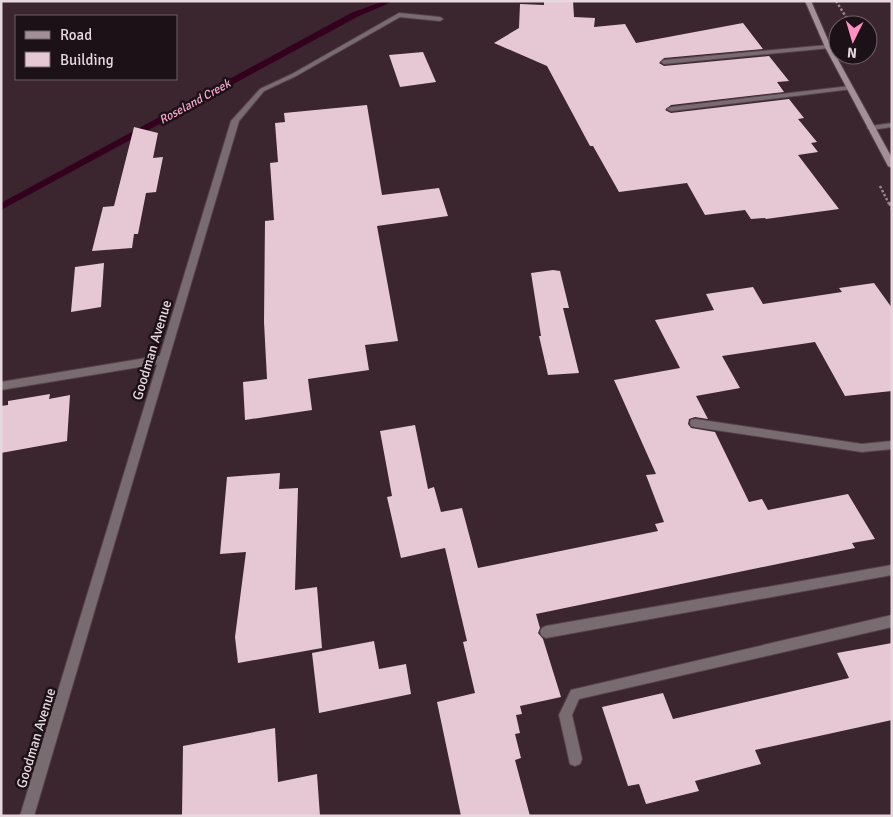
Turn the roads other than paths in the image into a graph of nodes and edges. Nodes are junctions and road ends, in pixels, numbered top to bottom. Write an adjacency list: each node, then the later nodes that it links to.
1 (808, 1): 3 (main road)
2 (440, 19): 11 (street, Goodman Avenue)
3 (828, 47): 4 (street)
4 (664, 62)
5 (838, 65): 6 (main road)
6 (850, 88): 7 (street); 9 (main road)
7 (671, 109)
8 (892, 125): 9 (street)
9 (871, 128): 10 (main road)
10 (892, 166)
11 (164, 359): 12 (street); 19 (street, Goodman Avenue)
12 (1, 386)
13 (694, 423): 14 (street)
14 (892, 445)
15 (892, 570): 17 (street)
16 (892, 621): 18 (street)
17 (546, 632)
18 (575, 759)
19 (27, 816)

